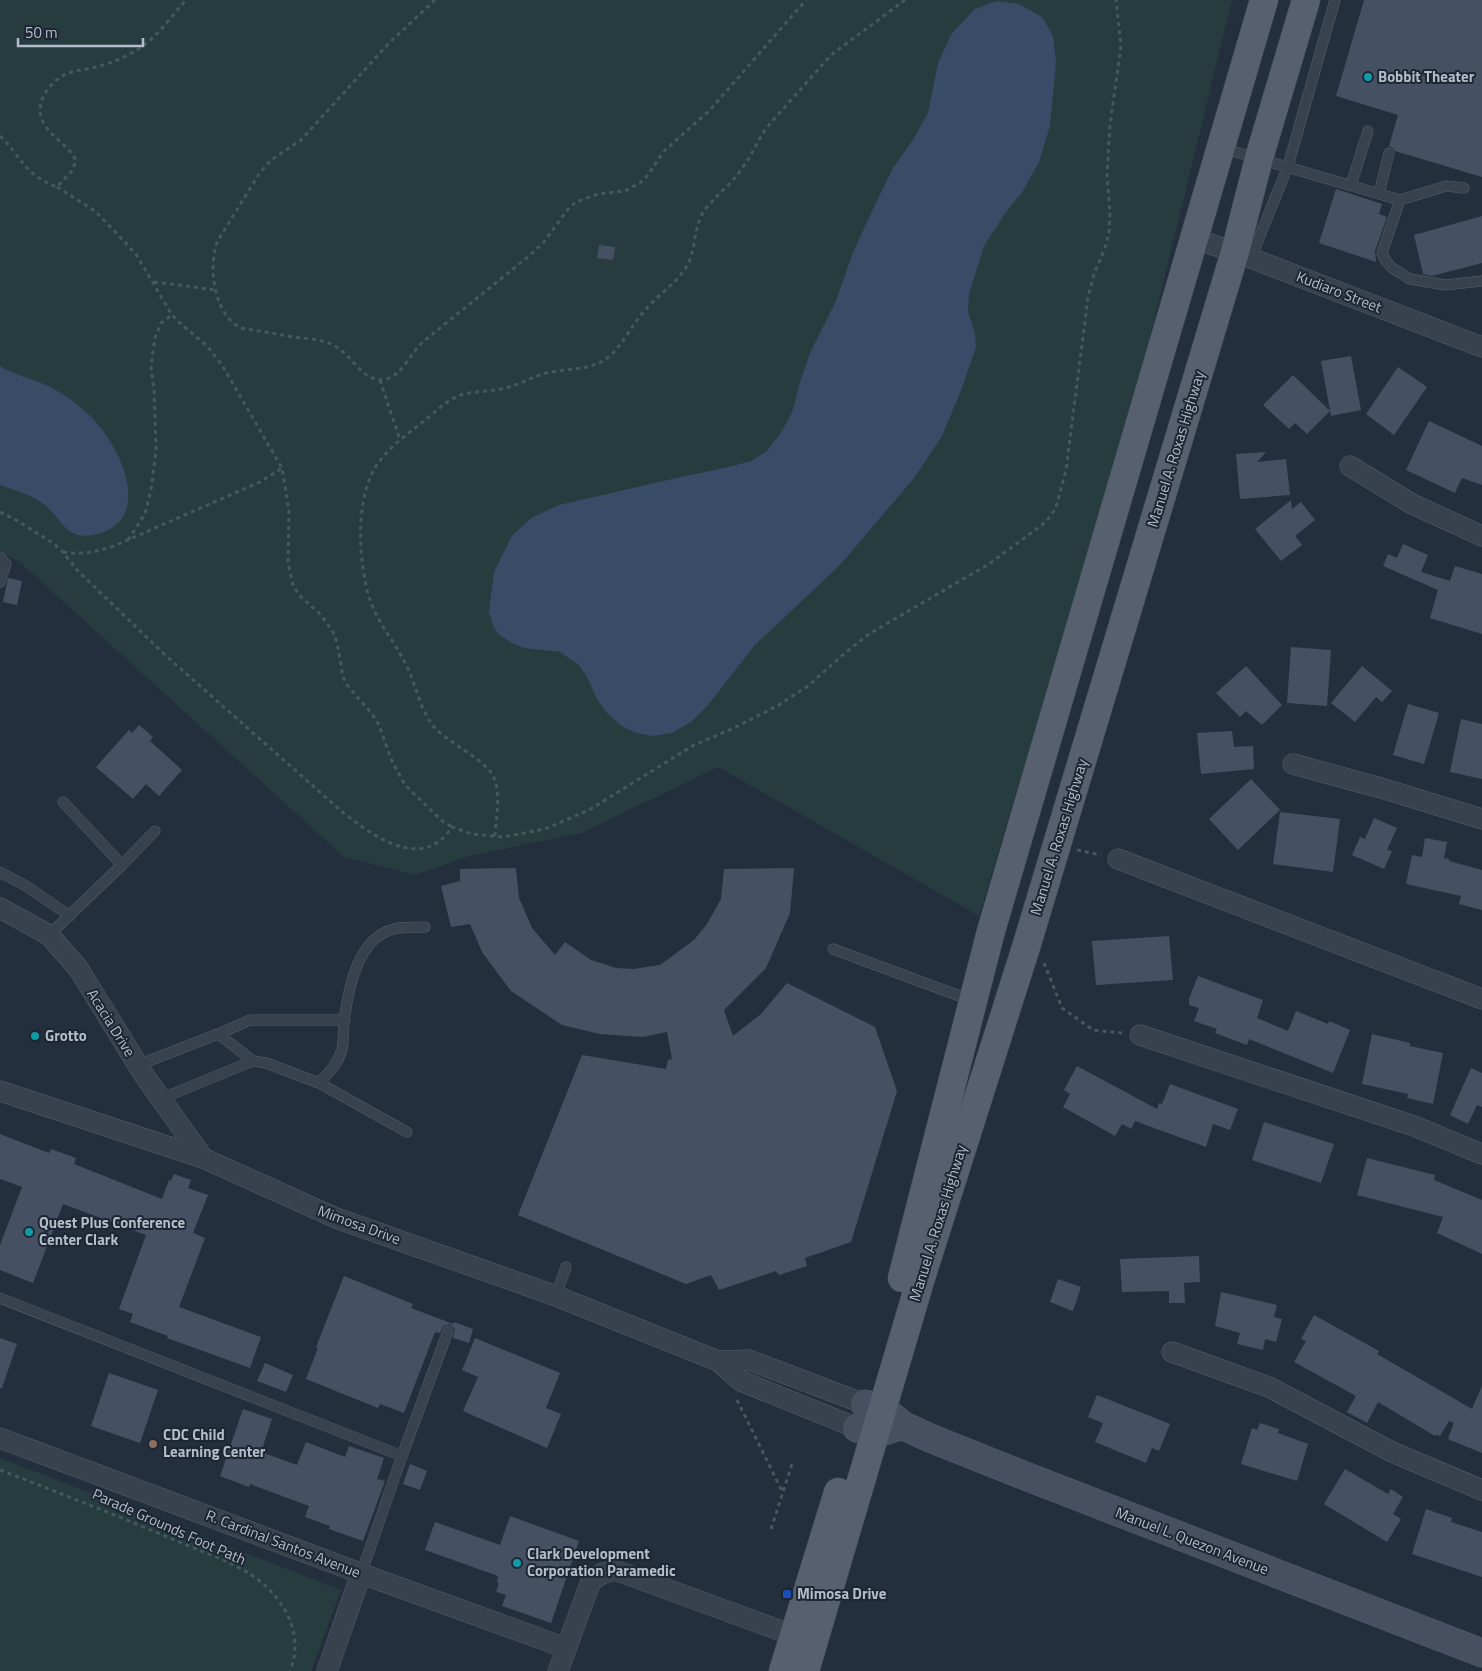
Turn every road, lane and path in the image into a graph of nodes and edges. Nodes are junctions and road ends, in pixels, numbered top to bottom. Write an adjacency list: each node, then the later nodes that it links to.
1 (186, 0): 16 (path)
2 (435, 0): 24 (path)
3 (806, 0): 27 (path)
4 (905, 0): 28 (path)
5 (1116, 0): 42 (path)
6 (1264, 0): 11 (main road, Manuel A. Roxas Highway)
7 (1306, 0): 13 (main road, Manuel A. Roxas Highway)
8 (1335, 0): 14 (lane)
9 (1368, 131): 15 (lane)
10 (0, 136): 16 (path)
11 (1221, 147): 13 (lane); 20 (main road, Manuel A. Roxas Highway)
12 (1389, 153): 18 (lane)
13 (1259, 158): 14 (lane); 21 (main road, Manuel A. Roxas Highway)
14 (1288, 166): 15 (lane); 21 (lane)
15 (1352, 185): 18 (lane)
16 (57, 187): 23 (path)
17 (1464, 188): 19 (lane)
18 (1379, 194): 19 (lane)
19 (1400, 200): 22 (lane)
20 (1195, 239): 21 (street, Kudiaro Street); 54 (main road, Manuel A. Roxas Highway)
21 (1243, 255): 26 (street, Kudiaro Street); 43 (main road, Manuel A. Roxas Highway)
22 (1482, 281)
23 (153, 282): 24 (path); 25 (path)
24 (216, 290): 27 (path)
25 (172, 315): 30 (path); 33 (path)
26 (1482, 347)
27 (380, 380): 28 (path)
28 (400, 440): 42 (path)
29 (1350, 466): 32 (street)
30 (282, 468): 33 (path); 40 (path)
31 (0, 512): 34 (path)
32 (1482, 536)
33 (128, 540): 34 (path)
34 (62, 552): 40 (path)
35 (0, 557): 36 (lane)
36 (0, 582)
37 (1293, 764): 39 (street)
38 (63, 802): 45 (lane)
39 (1482, 819)
40 (452, 827): 42 (path)
41 (155, 831): 45 (lane)
42 (495, 836)
43 (1056, 845): 44 (path); 51 (main road, Manuel A. Roxas Highway)
44 (1118, 859): 53 (street)
45 (122, 865): 48 (lane)
46 (0, 872): 48 (lane)
47 (0, 908): 50 (street, Acacia Drive)
48 (70, 916): 50 (lane)
49 (425, 927): 55 (lane)
50 (50, 935): 59 (street, Acacia Drive)
51 (1027, 944): 57 (path); 73 (main road, Manuel A. Roxas Highway)
52 (833, 949): 54 (lane)
53 (1482, 999)
54 (973, 1001): 73 (main road, Manuel A. Roxas Highway)
55 (345, 1020): 56 (lane); 60 (lane)
56 (218, 1034): 58 (lane); 59 (lane)
57 (1140, 1035): 64 (street)
58 (253, 1061): 60 (lane); 62 (lane)
59 (138, 1065): 62 (street, Acacia Drive)
60 (318, 1083): 63 (lane)
61 (0, 1091): 65 (street, Mimosa Drive)
62 (160, 1099): 65 (street, Acacia Drive)
63 (407, 1132)
64 (1482, 1154)
65 (203, 1158): 67 (street, Mimosa Drive)
66 (566, 1267): 67 (lane)
67 (556, 1296): 71 (street, Mimosa Drive)
68 (0, 1298): 75 (lane)
69 (448, 1331): 75 (lane)
70 (1172, 1352): 78 (street)
71 (718, 1361): 72 (street, Mimosa Drive); 73 (street, Mimosa Drive)
72 (738, 1378): 73 (street, Mimosa Drive); 79 (path)
73 (870, 1419): 82 (main road, Manuel A. Roxas Highway); 84 (street, Manuel L. Quezon Avenue)
74 (0, 1438): 81 (street, R. Cardinal Santos Avenue)
75 (402, 1456): 81 (lane)
76 (792, 1464): 79 (path)
77 (0, 1470): 85 (path, Parade Grounds Foot Path)
78 (1482, 1490)
79 (783, 1493): 80 (path)
80 (772, 1529)
81 (361, 1574): 83 (street, R. Cardinal Santos Avenue); 86 (street)
82 (803, 1639): 83 (street); 88 (main road, Manuel A. Roxas Highway); 89 (main road, Manuel A. Roxas Highway)
83 (566, 1648): 87 (street)
84 (1482, 1653)
85 (290, 1671)
86 (327, 1671)
87 (558, 1671)
88 (783, 1671)
89 (805, 1671)

